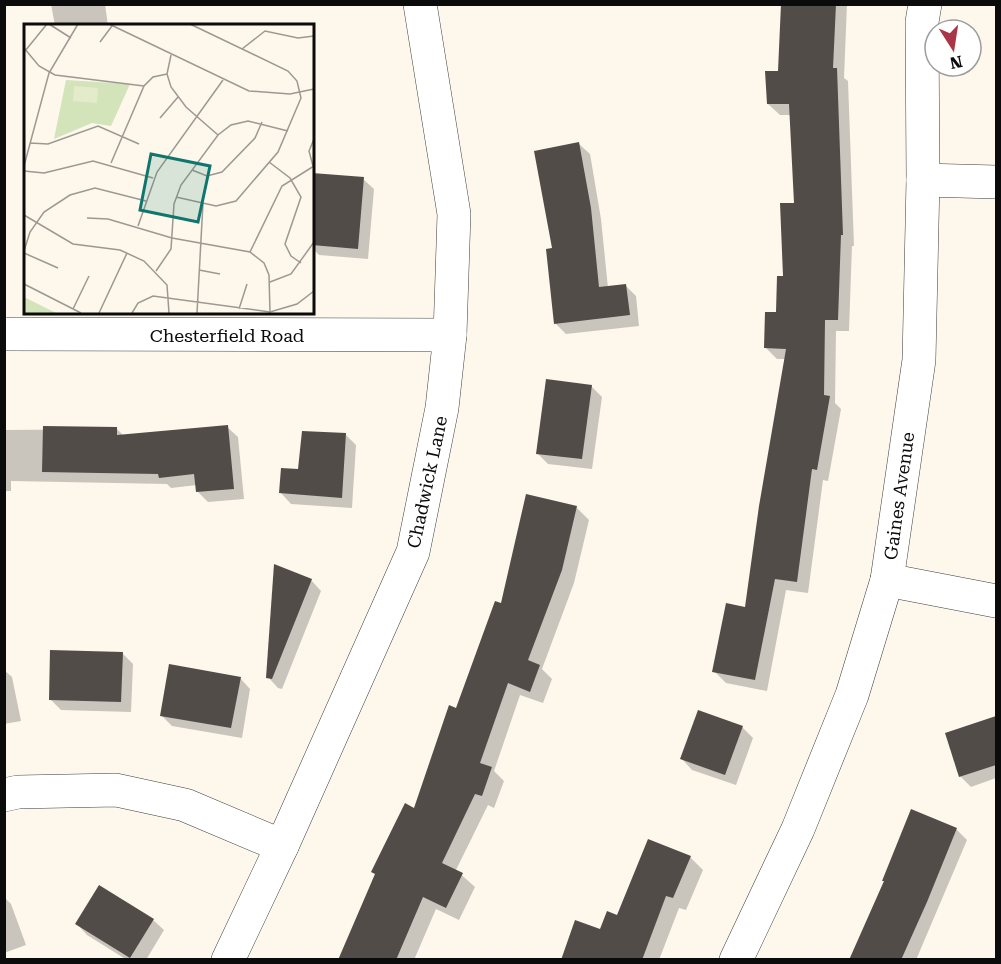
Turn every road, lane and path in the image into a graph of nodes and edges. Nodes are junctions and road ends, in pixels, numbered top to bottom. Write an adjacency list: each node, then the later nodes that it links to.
1 (420, 4): 6 (street, Chadwick Lane)
2 (925, 4): 3 (street, Gaines Avenue)
3 (923, 180): 4 (street); 7 (street, Gaines Avenue)
4 (996, 182)
5 (4, 334): 6 (street, Chesterfield Road)
6 (450, 335): 10 (street, Chadwick Lane)
7 (887, 580): 8 (street); 12 (street, Gaines Avenue)
8 (996, 601)
9 (4, 795): 10 (street)
10 (282, 846): 11 (street, Chadwick Lane)
11 (228, 960)
12 (736, 960)

